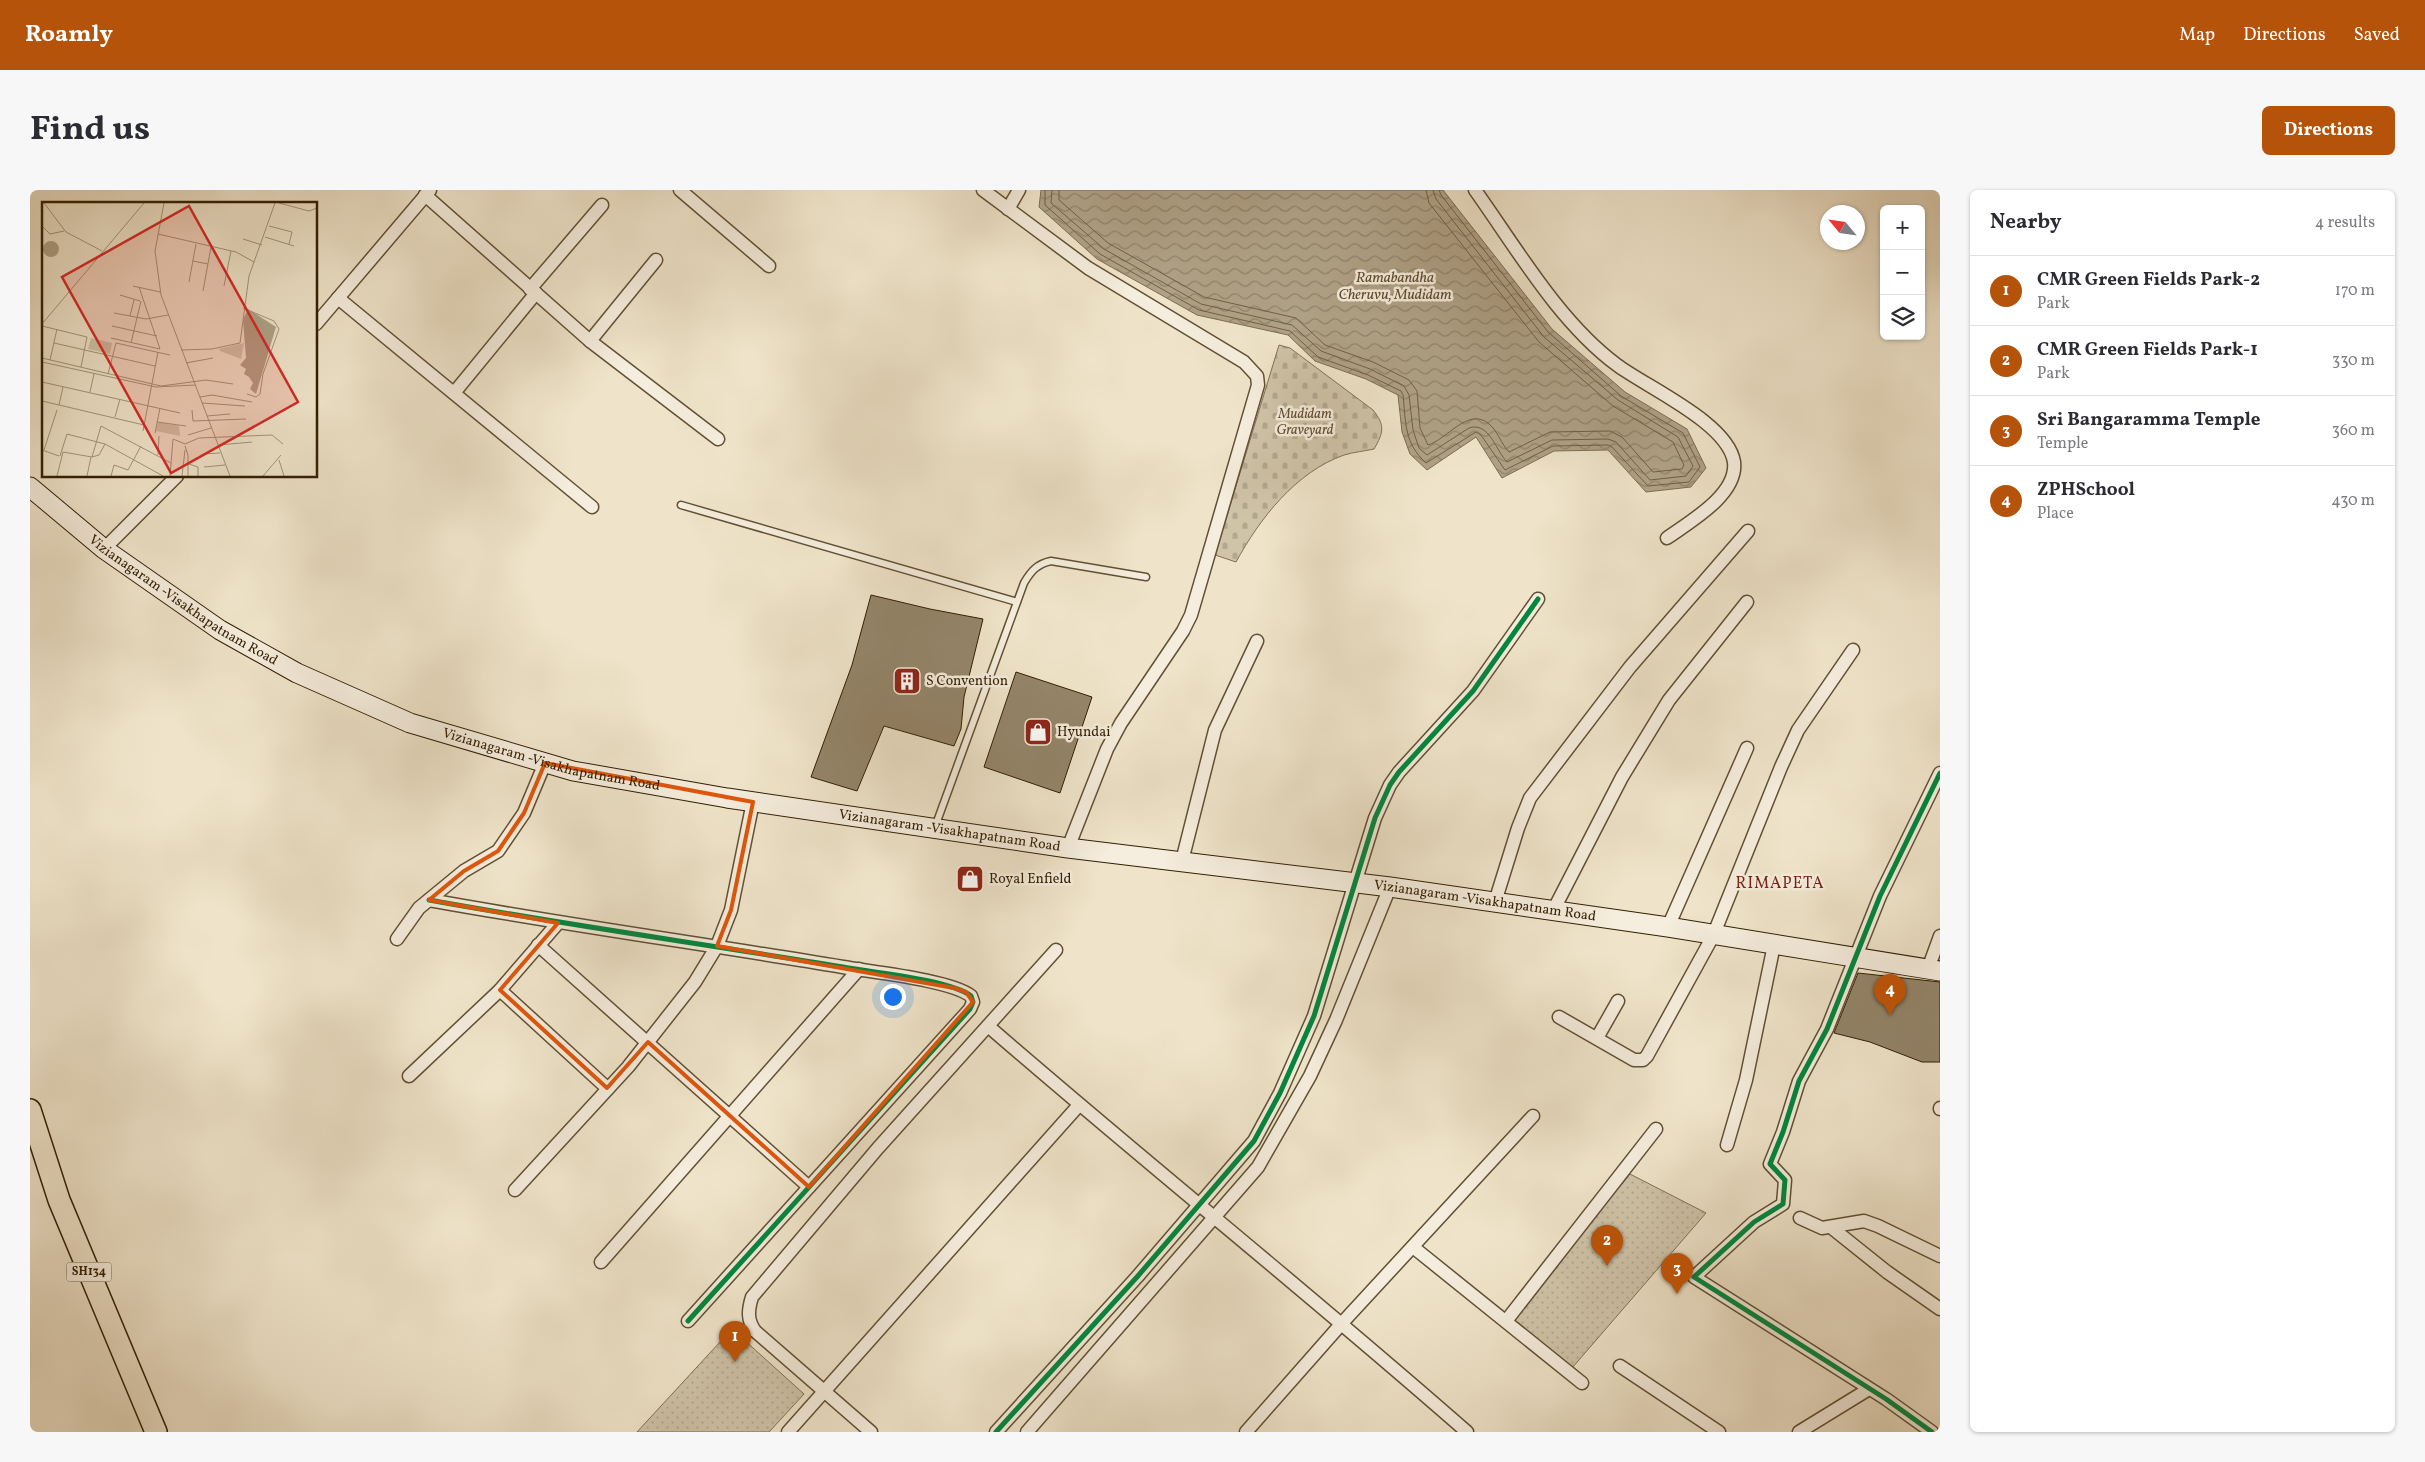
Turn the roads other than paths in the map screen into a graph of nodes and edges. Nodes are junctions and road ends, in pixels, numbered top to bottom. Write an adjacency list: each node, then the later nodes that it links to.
1 (680, 190): 9 (street)
2 (983, 190): 7 (street)
3 (1018, 190): 7 (street)
4 (1475, 190): 21 (street)
5 (428, 193): 10 (street); 11 (street)
6 (602, 205): 10 (street)
7 (1008, 209): 34 (street)
8 (656, 260): 13 (street)
9 (769, 266)
10 (533, 291): 13 (street); 14 (street)
11 (338, 298): 12 (street); 14 (street)
12 (318, 322)
13 (590, 341): 15 (street)
14 (454, 393): 19 (street)
15 (718, 439)
16 (175, 478): 22 (street)
17 (30, 487): 22 (main road, Vizianagaram -Visakhapatnam Road)
18 (682, 505): 25 (lane)
19 (592, 507)
20 (1748, 531): 39 (street)
21 (1667, 538)
22 (104, 548): 30 (main road, Vizianagaram -Visakhapatnam Road)
23 (1146, 577): 25 (lane)
24 (1538, 599): 36 (street)
25 (1017, 602): 33 (lane)
26 (1747, 602): 40 (street)
27 (1257, 641): 35 (street)
28 (1853, 650): 43 (street)
29 (1747, 748): 42 (street)
30 (545, 763): 32 (main road, Vizianagaram -Visakhapatnam Road); 38 (street)
31 (1940, 773): 50 (street)
32 (753, 802): 33 (main road, Vizianagaram -Visakhapatnam Road); 48 (street)
33 (935, 828): 34 (main road, Vizianagaram -Visakhapatnam Road)
34 (1068, 848): 35 (main road, Vizianagaram -Visakhapatnam Road)
35 (1182, 861): 36 (main road, Vizianagaram -Visakhapatnam Road)
36 (1357, 882): 37 (main road, Vizianagaram -Visakhapatnam Road); 69 (street)
37 (1390, 887): 39 (main road, Vizianagaram -Visakhapatnam Road); 70 (street)
38 (429, 900): 41 (street); 45 (street)
39 (1495, 902): 40 (main road, Vizianagaram -Visakhapatnam Road)
40 (1553, 911): 42 (main road, Vizianagaram -Visakhapatnam Road)
41 (558, 923): 47 (street); 48 (street)
42 (1668, 927): 43 (main road, Vizianagaram -Visakhapatnam Road)
43 (1713, 936): 46 (main road, Vizianagaram -Visakhapatnam Road); 57 (street)
44 (1940, 936): 52 (street)
45 (397, 938)
46 (1774, 945): 50 (main road, Vizianagaram -Visakhapatnam Road); 66 (street)
47 (538, 946): 53 (street); 58 (street)
48 (717, 946): 51 (street); 58 (street)
49 (1056, 950): 56 (street)
50 (1856, 958): 52 (main road, Vizianagaram -Visakhapatnam Road); 82 (street)
51 (859, 970): 64 (street); 67 (street)
52 (1934, 970)
53 (500, 990): 59 (street); 60 (street)
54 (1618, 1001): 57 (street)
55 (1559, 1017): 57 (street)
56 (988, 1026): 61 (street); 83 (street)
57 (1597, 1038)
58 (648, 1042): 60 (street); 64 (street)
59 (409, 1076)
60 (607, 1088): 68 (street)
61 (1079, 1105): 69 (street); 83 (street)
62 (30, 1110): 84 (main road, SH134)
63 (1533, 1116): 73 (street)
64 (730, 1117): 67 (street); 75 (street)
65 (1656, 1129): 78 (street)
66 (1727, 1145)
67 (809, 1187): 77 (street)
68 (515, 1190)
69 (1199, 1205): 70 (street); 87 (street)
70 (1216, 1217): 79 (street); 88 (street)
71 (1800, 1218): 72 (street)
72 (1832, 1228): 74 (street); 76 (street)
73 (1413, 1247): 78 (street); 79 (street)
74 (1940, 1256)
75 (601, 1262)
76 (1940, 1309)
77 (688, 1321)
78 (1506, 1321): 81 (street)
79 (1342, 1322): 89 (street); 90 (street)
80 (1620, 1366): 91 (street)
81 (1582, 1383)
82 (1870, 1388): 92 (street); 93 (street)
83 (823, 1392): 85 (street); 86 (street)
84 (156, 1432)
85 (788, 1432)
86 (871, 1432)
87 (996, 1432)
88 (1027, 1432)
89 (1246, 1432)
90 (1467, 1432)
91 (1719, 1432)
92 (1799, 1432)
93 (1932, 1432)

